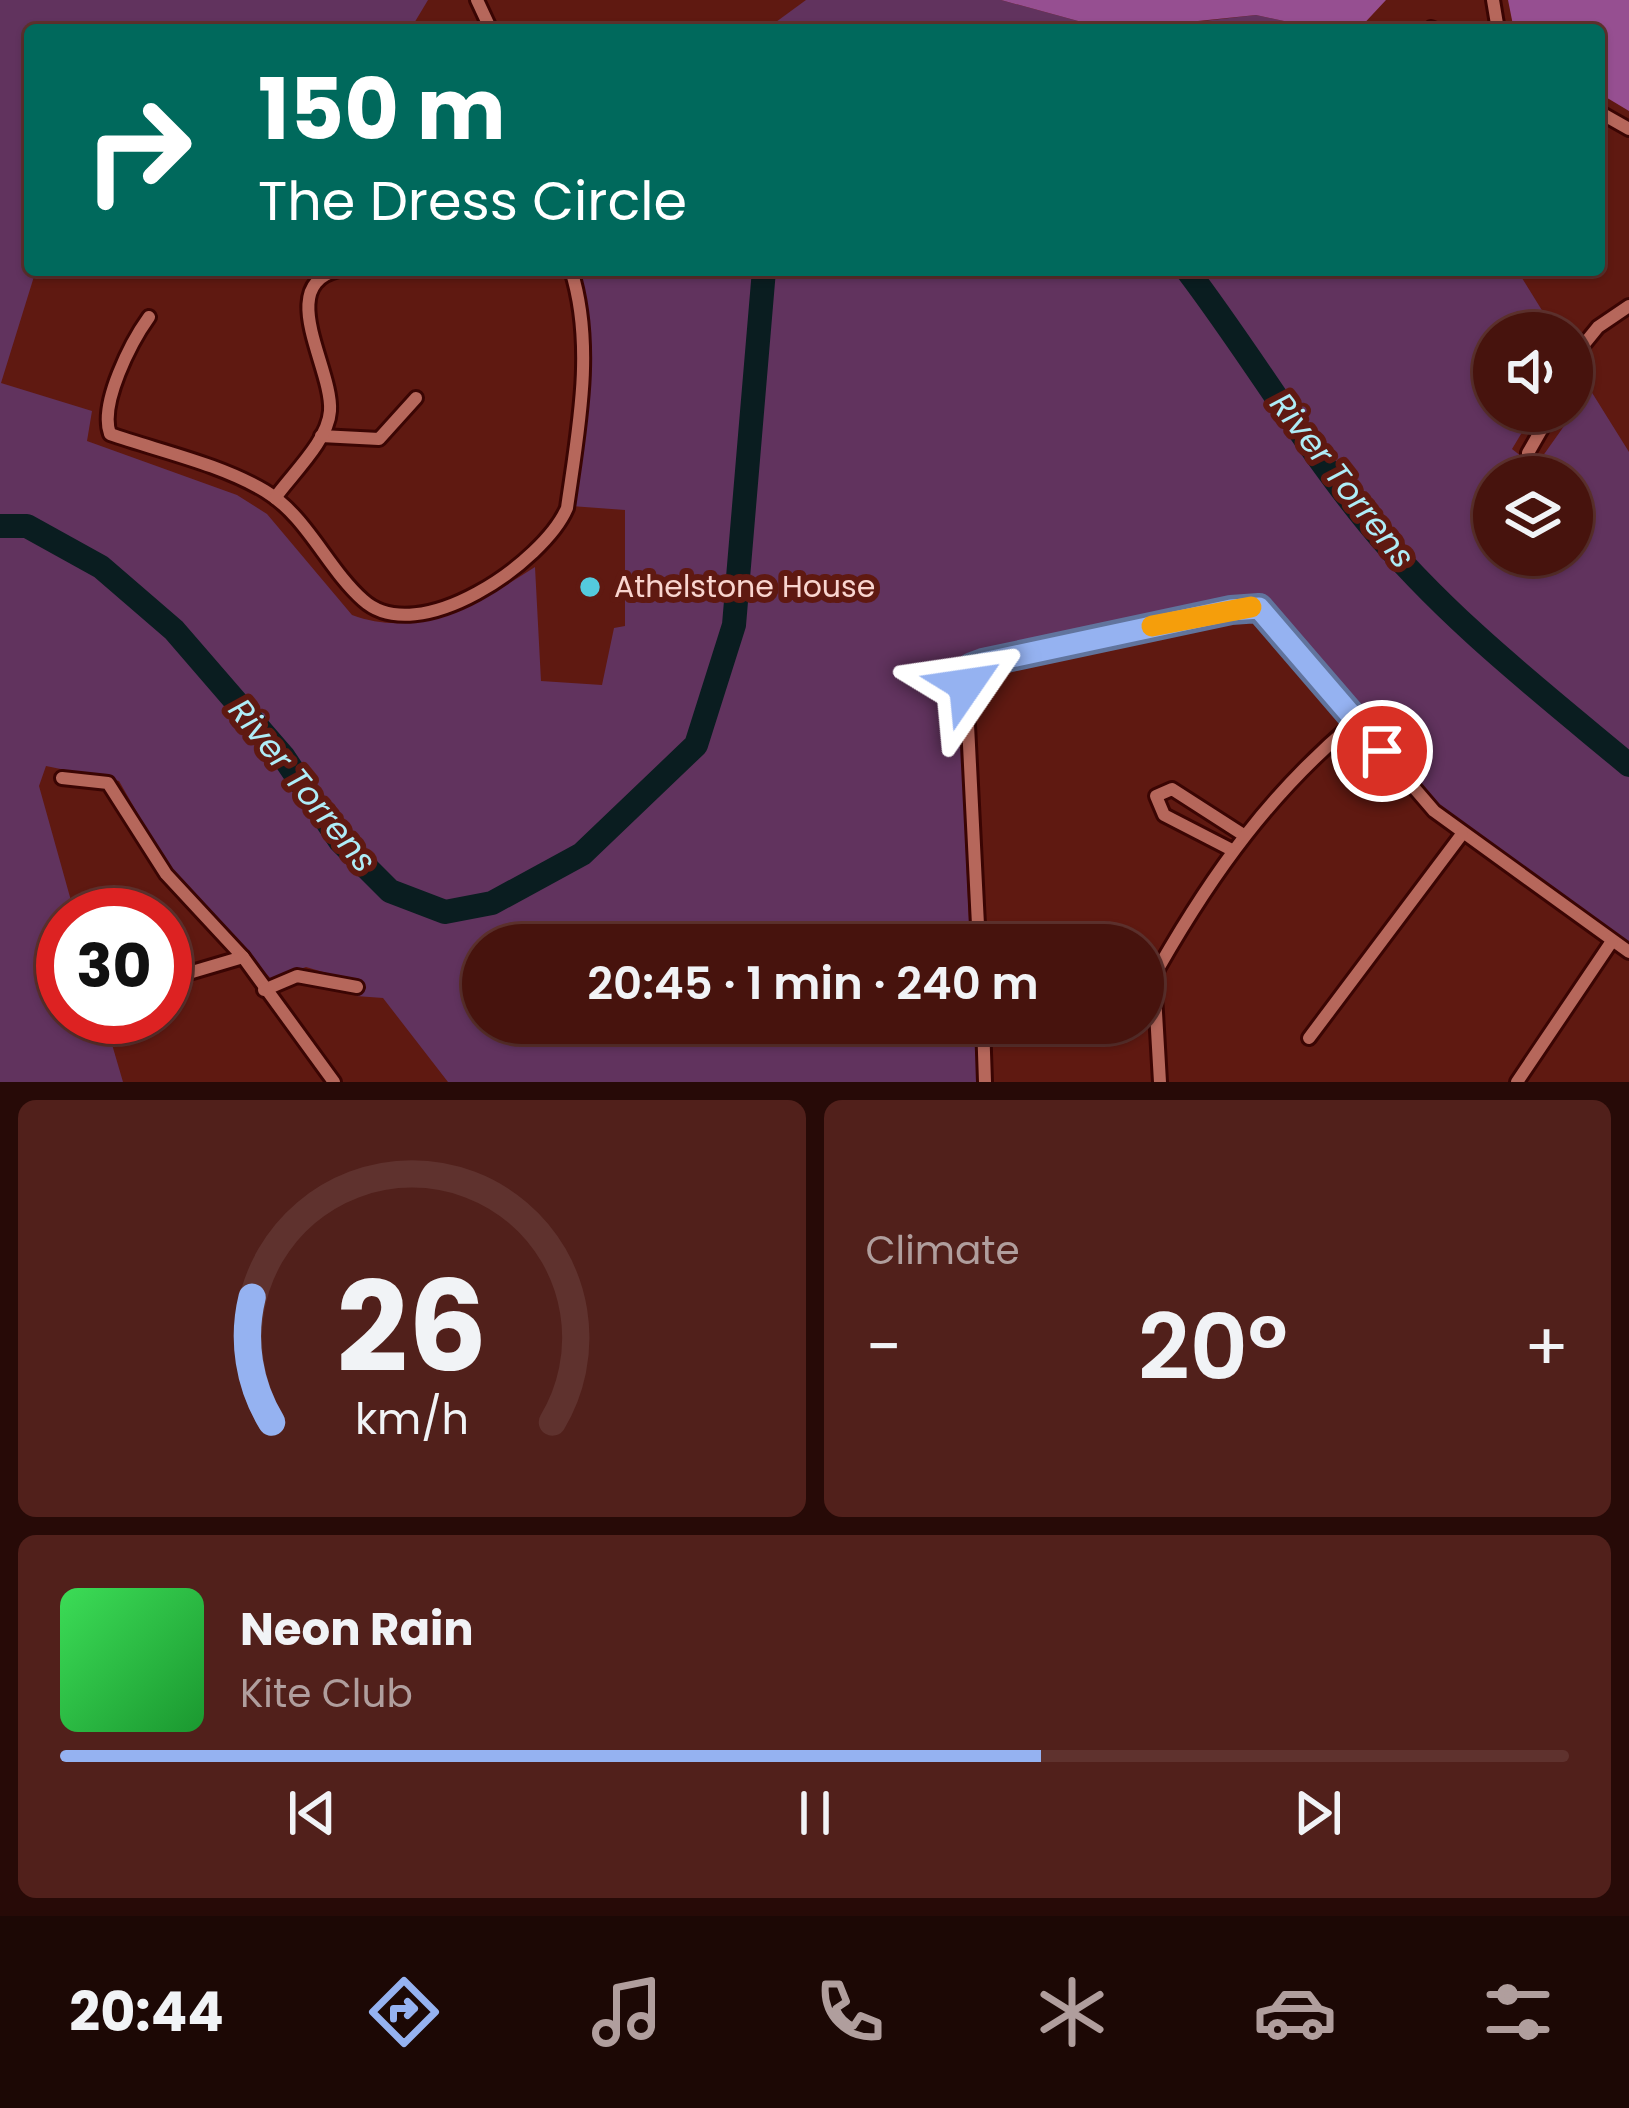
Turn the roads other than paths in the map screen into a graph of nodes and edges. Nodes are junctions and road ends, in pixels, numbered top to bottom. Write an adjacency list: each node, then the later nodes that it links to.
1 (321, 276): 8 (street)
2 (573, 276): 10 (street)
3 (1629, 306): 5 (street)
4 (148, 317): 10 (street)
5 (1593, 333)
6 (416, 398): 8 (street)
7 (1540, 432): 9 (street)
8 (321, 436): 10 (street)
9 (1528, 453)
10 (275, 498)
11 (1356, 721): 13 (street); 14 (street); 16 (street)
12 (62, 778): 20 (street)
13 (1242, 834): 15 (street); 15 (street)
14 (1462, 834): 17 (street); 24 (street)
15 (1230, 849): 19 (street)
16 (978, 924)
17 (1612, 940): 18 (street); 30 (street)
18 (1629, 952)
19 (1164, 954)
20 (243, 957): 21 (street); 23 (street)
21 (192, 972)
22 (357, 988): 23 (street)
23 (264, 989): 27 (street)
24 (1309, 1038)
25 (984, 1044): 28 (street)
26 (1156, 1044): 29 (street)
27 (334, 1082)
28 (986, 1082)
29 (1160, 1082)
30 (1517, 1082)

